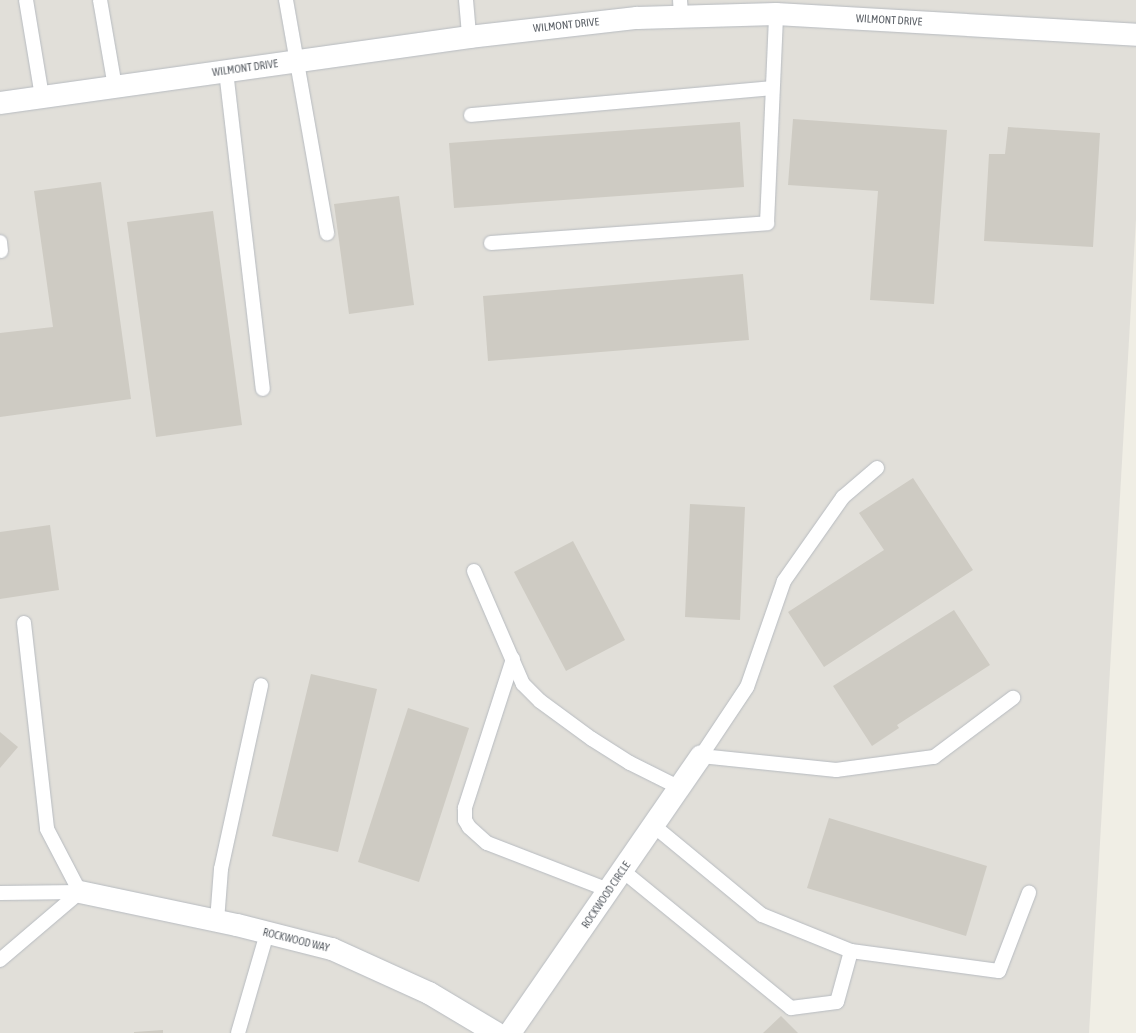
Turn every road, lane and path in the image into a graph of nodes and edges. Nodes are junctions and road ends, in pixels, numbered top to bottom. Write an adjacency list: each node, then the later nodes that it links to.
1 (26, 0): 13 (lane)
2 (100, 0): 11 (lane)
3 (286, 0): 9 (lane)
4 (466, 0): 8 (lane)
5 (680, 8): 6 (street, WILMONT DRIVE); 8 (street, WILMONT DRIVE)
6 (776, 14): 7 (street, WILMONT DRIVE); 12 (lane)
7 (1136, 35)
8 (470, 37): 9 (street, WILMONT DRIVE)
9 (296, 61): 10 (street, WILMONT DRIVE); 16 (lane)
10 (226, 71): 11 (street, WILMONT DRIVE); 18 (lane)
11 (115, 87): 13 (street, WILMONT DRIVE)
12 (772, 88): 15 (lane); 17 (lane)
13 (42, 97): 14 (street, WILMONT DRIVE)
14 (0, 103)
15 (471, 115)
16 (327, 233)
17 (491, 243)
18 (263, 389)
19 (877, 468): 25 (lane)
20 (474, 570): 22 (lane)
21 (24, 623): 30 (lane)
22 (513, 659): 26 (lane); 29 (lane)
23 (260, 685): 33 (lane)
24 (1013, 698): 25 (lane)
25 (701, 756): 26 (street, ROCKWOOD CIRCLE)
26 (680, 788): 27 (street, ROCKWOOD CIRCLE)
27 (654, 826): 28 (street, ROCKWOOD CIRCLE); 35 (lane)
28 (623, 871): 29 (street, ROCKWOOD CIRCLE); 35 (lane)
29 (610, 891): 39 (street, ROCKWOOD CIRCLE)
30 (80, 892): 31 (lane); 33 (street, ROCKWOOD WAY); 36 (lane)
31 (0, 893)
32 (1029, 893): 35 (lane)
33 (218, 921): 34 (street, ROCKWOOD WAY)
34 (267, 933): 37 (lane); 38 (street, ROCKWOOD WAY)
35 (851, 951)
36 (0, 960)
37 (238, 1033)
38 (496, 1033)
39 (510, 1033)

